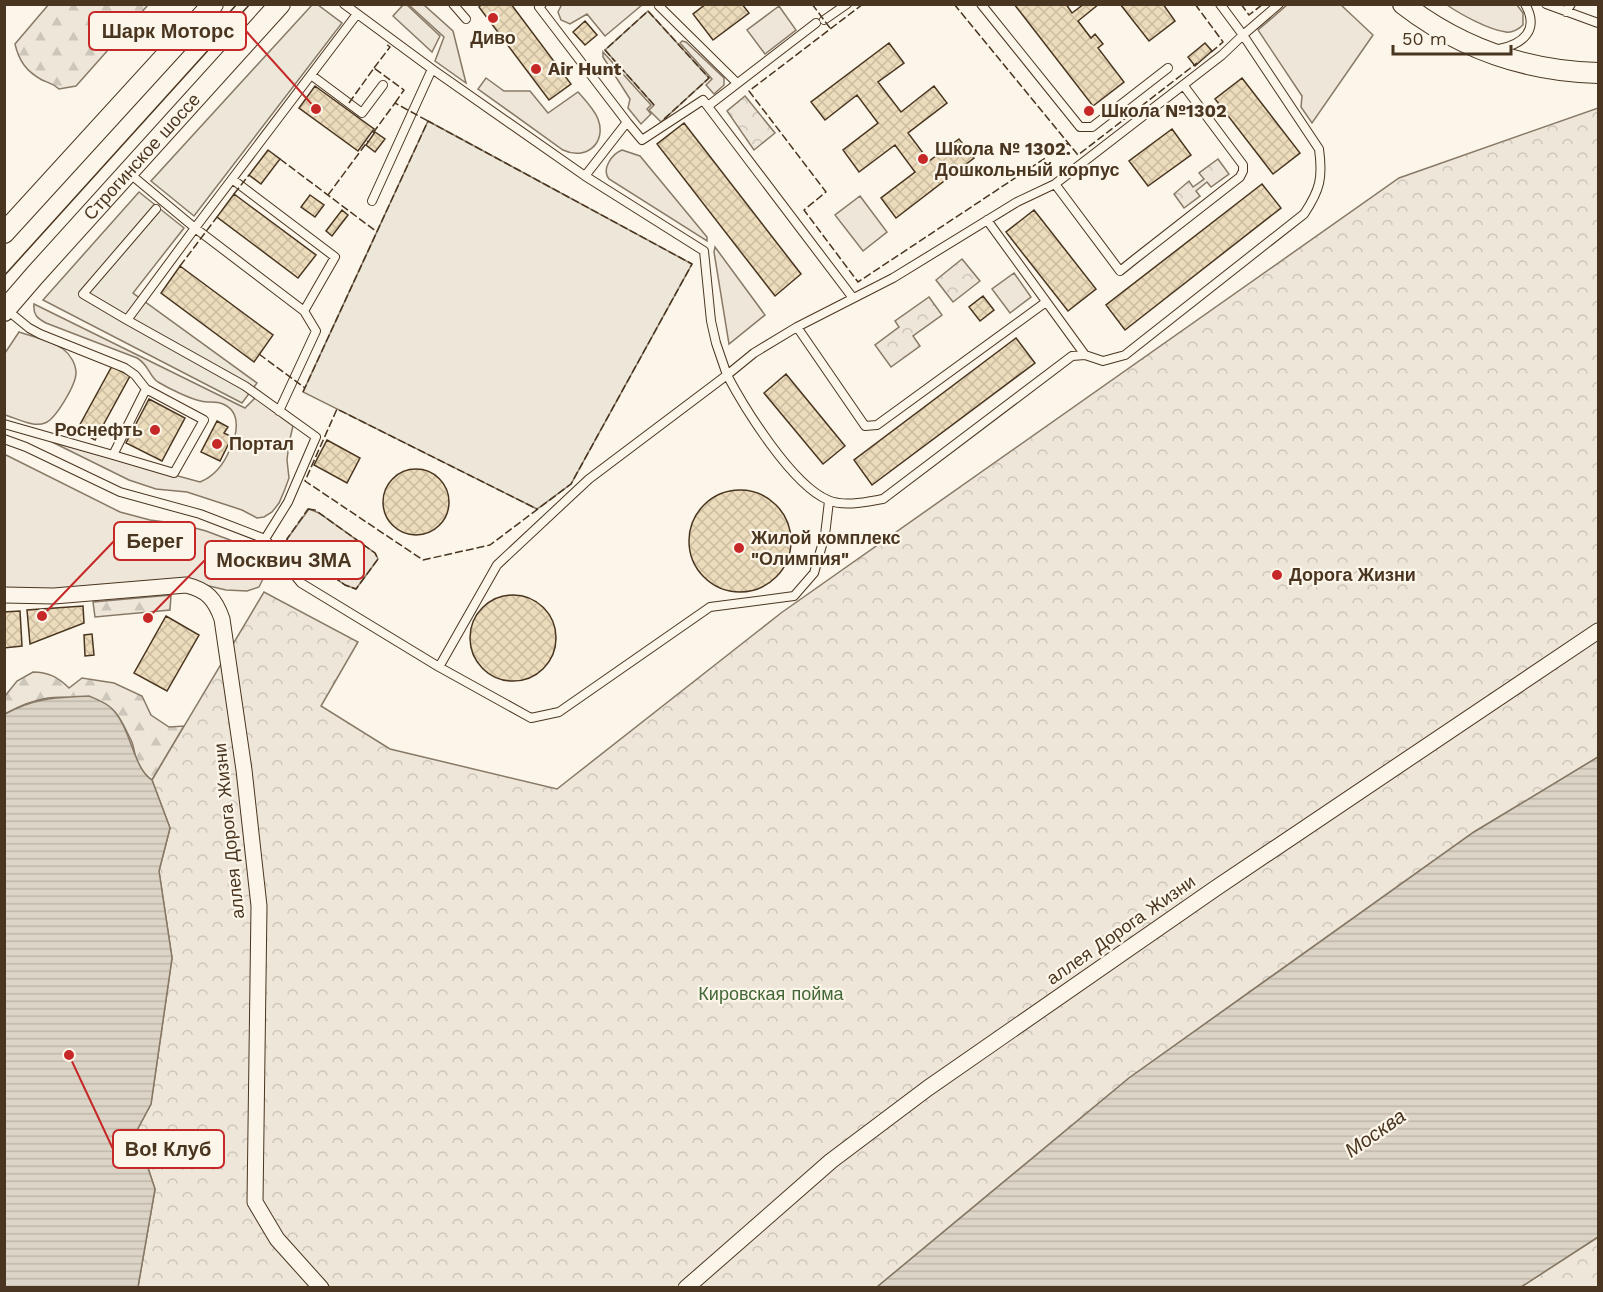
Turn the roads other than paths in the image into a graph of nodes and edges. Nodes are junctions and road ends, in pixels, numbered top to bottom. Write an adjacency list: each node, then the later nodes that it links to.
1 (213, 4): 38 (main road)
2 (280, 4): 30 (main road, Строгинское шоссе)
3 (344, 4): 16 (lane)
4 (453, 4): 17 (lane)
5 (542, 4): 29 (lane)
6 (847, 4): 25 (lane)
7 (981, 4): 21 (lane)
8 (1220, 4): 19 (lane)
9 (1279, 4): 19 (lane)
10 (1403, 4): 20 (main road)
11 (1525, 4): 20 (lane)
12 (1546, 4): 15 (lane)
13 (1571, 4): 15 (lane)
14 (660, 5): 25 (lane)
15 (1566, 12): 18 (lane)
16 (357, 14): 22 (lane); 24 (lane)
17 (466, 19)
18 (1599, 23)
19 (1243, 34): 27 (lane); 45 (lane)
20 (1479, 49): 23 (main road)
21 (1168, 68)
22 (432, 69): 31 (lane); 34 (lane)
23 (1599, 73)
24 (311, 75): 26 (lane); 32 (lane)
25 (737, 83): 28 (lane)
26 (383, 85)
27 (1184, 86): 33 (lane); 33 (lane)
28 (708, 106): 29 (lane); 39 (lane)
29 (627, 122): 31 (lane)
30 (128, 172): 37 (lane); 41 (main road, Строгинское шоссе)
31 (585, 176): 46 (lane)
32 (232, 179): 37 (lane); 42 (lane)
33 (1055, 184): 36 (lane)
34 (372, 201)
35 (156, 209): 43 (lane)
36 (987, 220): 39 (lane); 40 (lane)
37 (195, 228): 42 (lane); 43 (lane)
38 (4, 233)
39 (853, 298): 44 (lane)
40 (1046, 302): 44 (lane); 45 (lane)
41 (5, 310): 47 (lane)
42 (304, 311): 48 (lane)
43 (127, 320): 48 (lane)
44 (797, 327): 46 (lane)
45 (1085, 355): 52 (lane)
46 (727, 375): 52 (lane); 56 (lane)
47 (146, 389): 51 (lane); 51 (lane)
48 (279, 411): 53 (lane)
49 (4, 424): 51 (lane)
50 (4, 439): 53 (lane)
51 (113, 455)
52 (829, 501): 56 (lane)
53 (265, 539): 56 (lane)
54 (4, 595): 57 (street, аллея Дорога Жизни)
55 (1599, 631): 58 (street, аллея Дорога Жизни)
56 (439, 667)
57 (321, 1287)
58 (686, 1287)

